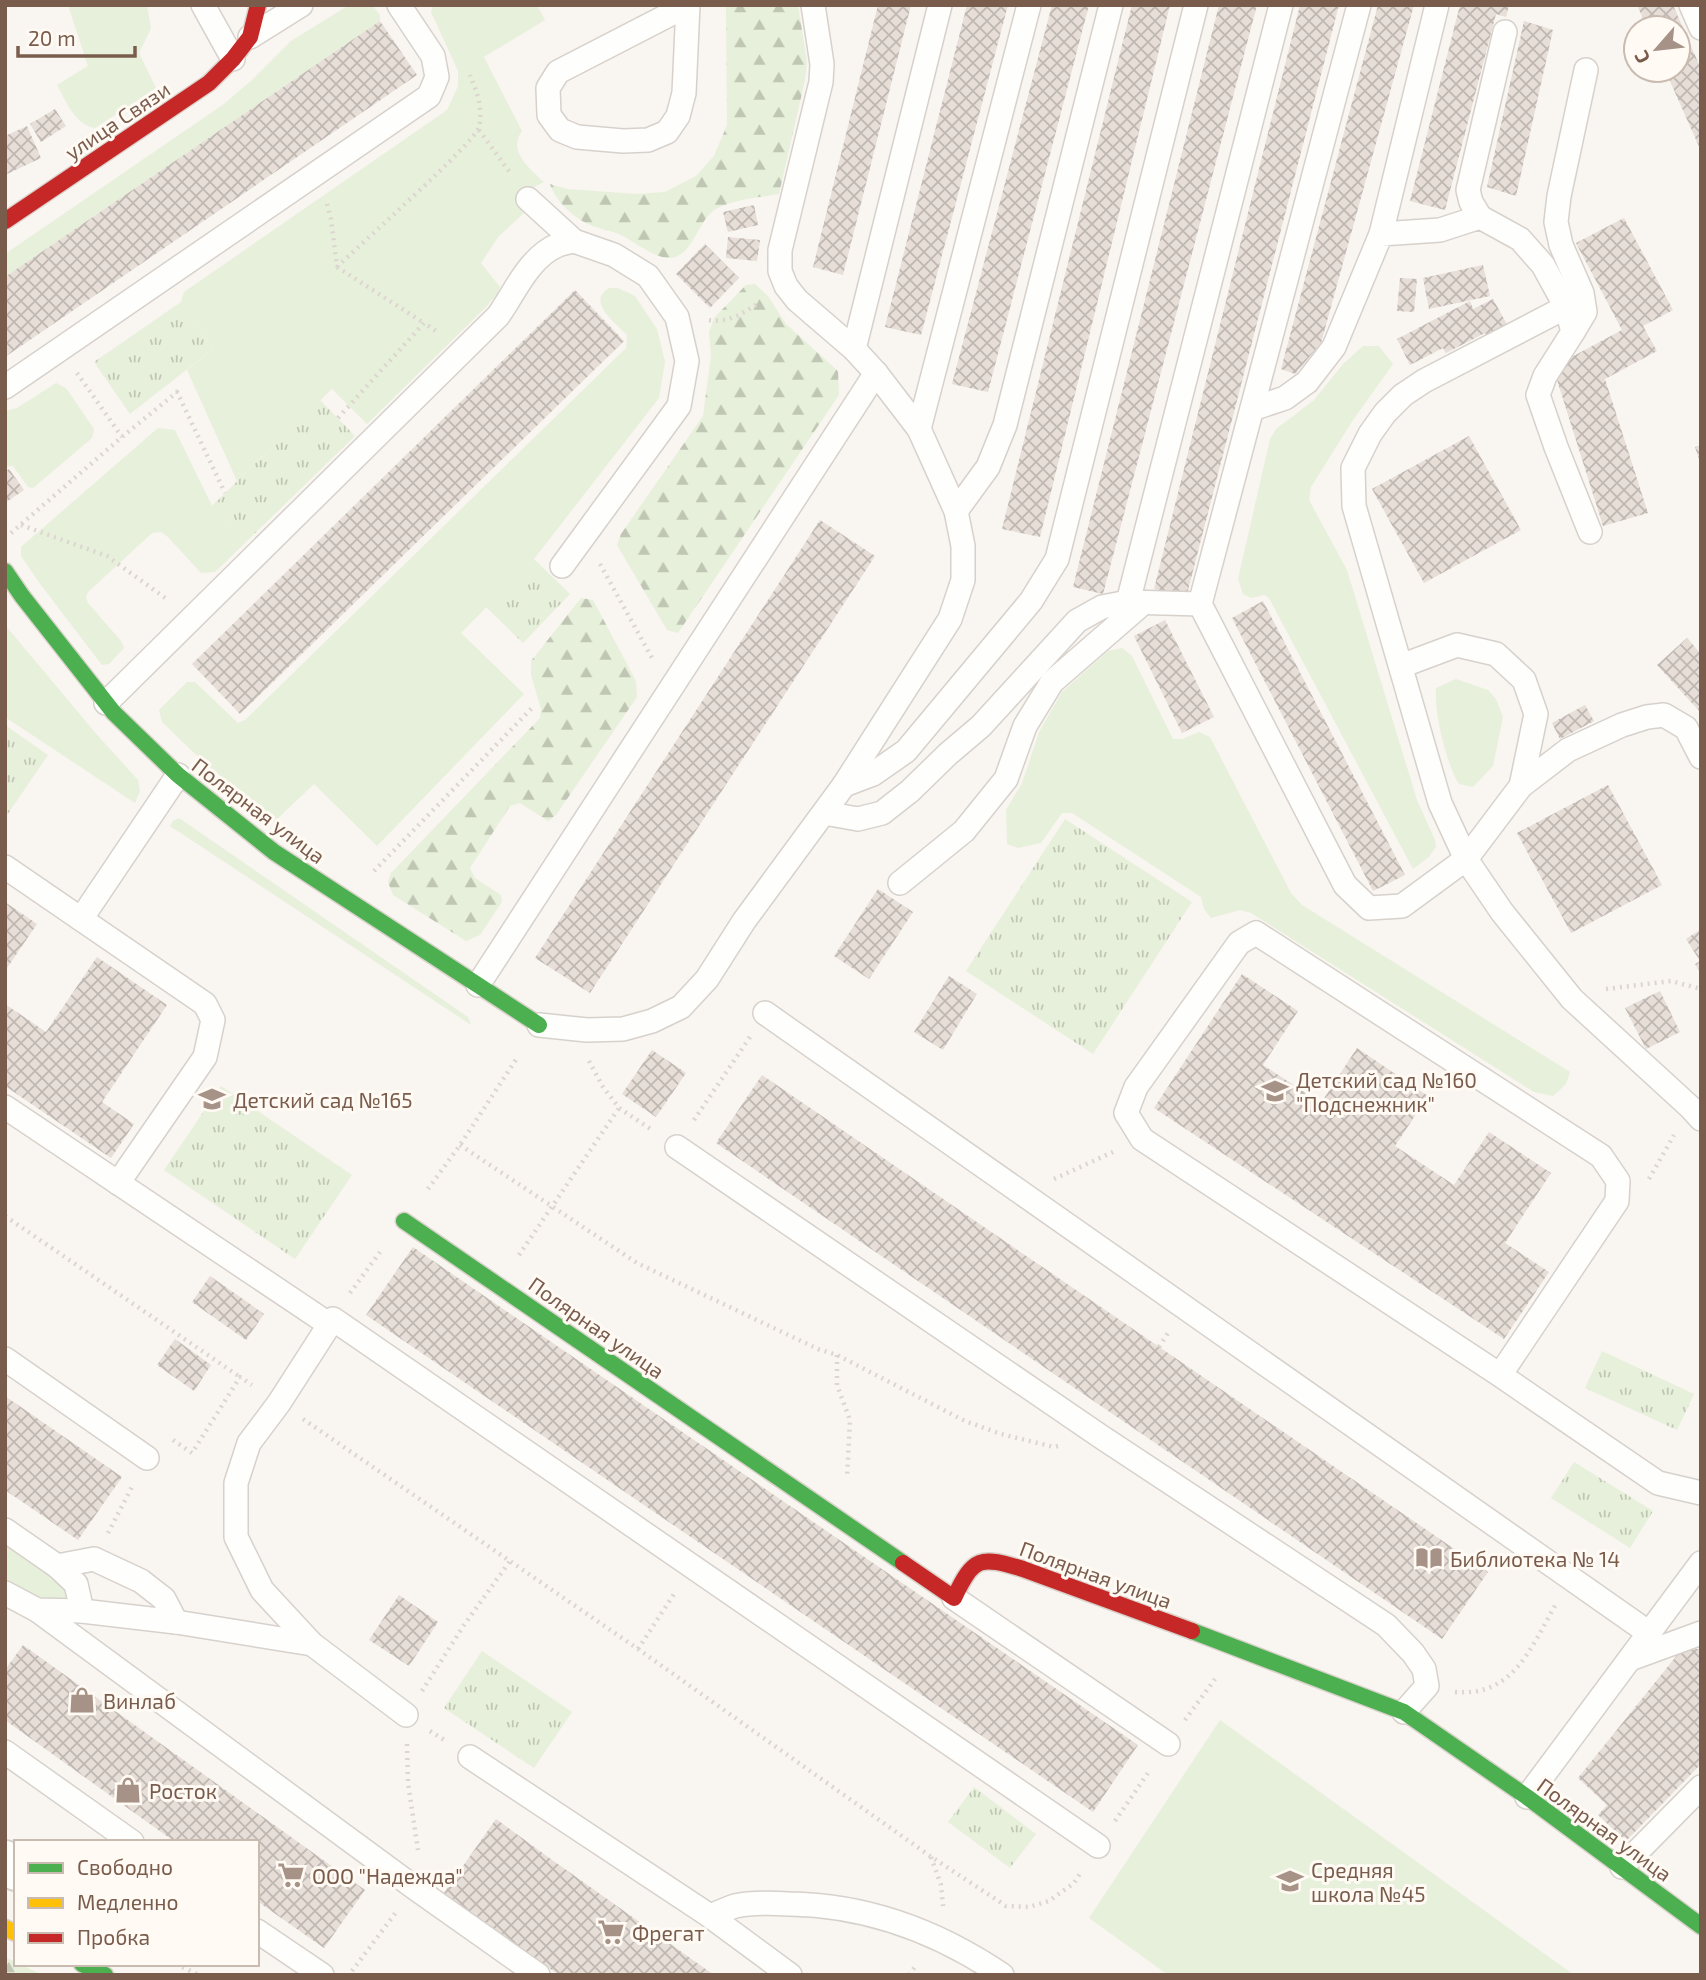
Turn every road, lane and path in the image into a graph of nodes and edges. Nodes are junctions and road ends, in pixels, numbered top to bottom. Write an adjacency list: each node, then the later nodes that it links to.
1 (203, 5): 18 (lane)
2 (258, 5): 17 (street, улица Связи)
3 (301, 5): 17 (lane)
4 (399, 5): 22 (lane)
5 (688, 5): 5 (lane)
6 (813, 5): 29 (lane)
7 (940, 5): 35 (lane)
8 (1029, 5): 41 (lane)
9 (1111, 5): 44 (lane)
10 (1196, 5): 60 (lane)
11 (1281, 5): 51 (lane)
12 (1359, 5): 39 (lane)
13 (1437, 5): 26 (lane)
14 (1691, 5): 15 (lane)
15 (1701, 28)
16 (1505, 32): 24 (lane)
17 (250, 37): 18 (street, улица Связи)
18 (233, 59): 25 (street, улица Связи)
19 (469, 70): 21 (path)
20 (1586, 70): 33 (lane)
21 (479, 130): 23 (path); 28 (path)
22 (317, 173): 28 (path); 38 (lane)
23 (528, 199): 27 (lane)
24 (1480, 217): 26 (lane); 30 (lane)
25 (5, 221)
26 (1381, 234): 39 (lane)
27 (574, 241): 31 (lane); 34 (lane)
28 (337, 267): 32 (path)
29 (786, 286): 31 (path); 35 (lane)
30 (1566, 307): 33 (lane); 55 (lane)
31 (677, 317): 47 (lane)
32 (424, 323): 34 (path); 40 (path)
33 (1573, 332): 46 (lane)
34 (464, 349): 53 (lane)
35 (854, 349): 36 (lane)
36 (876, 373): 41 (lane); 68 (lane)
37 (83, 381): 42 (path)
38 (5, 387)
39 (1252, 409): 52 (lane)
40 (338, 418)
41 (919, 429): 44 (lane)
42 (122, 437): 43 (path); 45 (path)
43 (225, 493)
44 (956, 511): 60 (lane)
45 (20, 525): 48 (path); 53 (path)
46 (1590, 532)
47 (584, 536): 49 (lane); 54 (path)
48 (5, 538)
49 (562, 566)
50 (5, 571): 56 (street, Полярная улица)
51 (1135, 602): 52 (lane); 62 (lane); 65 (lane)
52 (1200, 604): 63 (lane)
53 (193, 618): 56 (lane)
54 (641, 637)
55 (1401, 666): 61 (lane); 63 (lane)
56 (106, 703): 59 (street, Полярная улица)
57 (532, 708): 66 (path)
58 (1701, 757): 61 (lane)
59 (178, 775): 66 (street, Полярная улица); 67 (lane)
60 (844, 785): 62 (lane)
61 (1521, 786): 63 (lane)
62 (824, 813): 73 (lane)
63 (1466, 859): 70 (lane)
64 (5, 867): 67 (lane)
65 (900, 883)
66 (347, 899): 68 (street, Полярная улица)
67 (81, 919): 84 (lane)
68 (478, 985): 72 (street, Полярная улица)
69 (1701, 989): 70 (path)
70 (1572, 999): 77 (lane)
71 (765, 1013): 85 (lane)
72 (539, 1025): 73 (lane); 80 (path)
73 (587, 1030): 76 (path)
74 (738, 1054): 81 (path)
75 (5, 1107): 84 (lane)
76 (619, 1108): 78 (path); 86 (path)
77 (1695, 1113): 83 (path)
78 (648, 1127)
79 (1142, 1139): 85 (path); 95 (lane); 95 (lane)
80 (460, 1145): 82 (path); 86 (path)
81 (677, 1147): 98 (lane)
82 (442, 1171)
83 (1647, 1182)
84 (118, 1183): 92 (lane)
85 (1022, 1194): 108 (lane)
86 (554, 1207): 89 (path); 93 (path)
87 (5, 1216): 96 (path)
88 (404, 1221): 101 (street, Полярная улица)
89 (532, 1237)
90 (381, 1251): 91 (path)
91 (351, 1293)
92 (330, 1325): 97 (lane); 107 (lane)
93 (837, 1355): 98 (path); 101 (path)
94 (5, 1359): 99 (lane)
95 (1500, 1375): 100 (lane)
96 (240, 1377): 97 (path); 99 (path)
97 (279, 1403): 104 (path); 116 (lane)
98 (1100, 1436): 120 (lane)
99 (147, 1458): 103 (path)
100 (1701, 1493)
101 (844, 1523): 110 (street, Полярная улица)
102 (5, 1530): 106 (lane)
103 (94, 1559): 106 (lane); 113 (lane)
104 (510, 1561): 117 (path); 122 (path)
105 (1701, 1563): 114 (lane)
106 (57, 1566): 112 (lane)
107 (692, 1566): 117 (path); 130 (lane)
108 (1572, 1579): 114 (lane); 120 (path)
109 (5, 1593): 111 (lane)
110 (954, 1598): 118 (street, Полярная улица); 123 (lane)
111 (37, 1610): 112 (lane); 132 (lane)
112 (82, 1611): 113 (lane)
113 (176, 1622): 116 (lane)
114 (1650, 1633): 119 (lane)
115 (1701, 1633): 119 (lane)
116 (312, 1644): 122 (lane)
117 (638, 1648): 130 (path)
118 (1237, 1648): 121 (street, Полярная улица); 123 (path)
119 (1630, 1659): 128 (lane)
120 (1427, 1686): 121 (lane)
121 (1405, 1712): 128 (street, Полярная улица)
122 (406, 1714): 125 (path)
123 (1168, 1744): 130 (path)
124 (5, 1752): 129 (lane)
125 (470, 1758): 133 (lane)
126 (408, 1783): 132 (path)
127 (1701, 1787): 131 (lane)
128 (1527, 1797): 131 (street, Полярная улица)
129 (129, 1840)
130 (1098, 1846)
131 (1622, 1867): 135 (street, Полярная улица)
132 (415, 1888): 143 (lane)
133 (709, 1916): 144 (lane); 145 (lane)
134 (390, 1921): 142 (path)
135 (1701, 1926)
136 (259, 1932): 141 (lane)
137 (86, 1966): 139 (street)
138 (180, 1966): 140 (path)
139 (104, 1975)
140 (199, 1975)
141 (322, 1975)
142 (349, 1975)
143 (538, 1975)
144 (790, 1975)
145 (1002, 1975)

